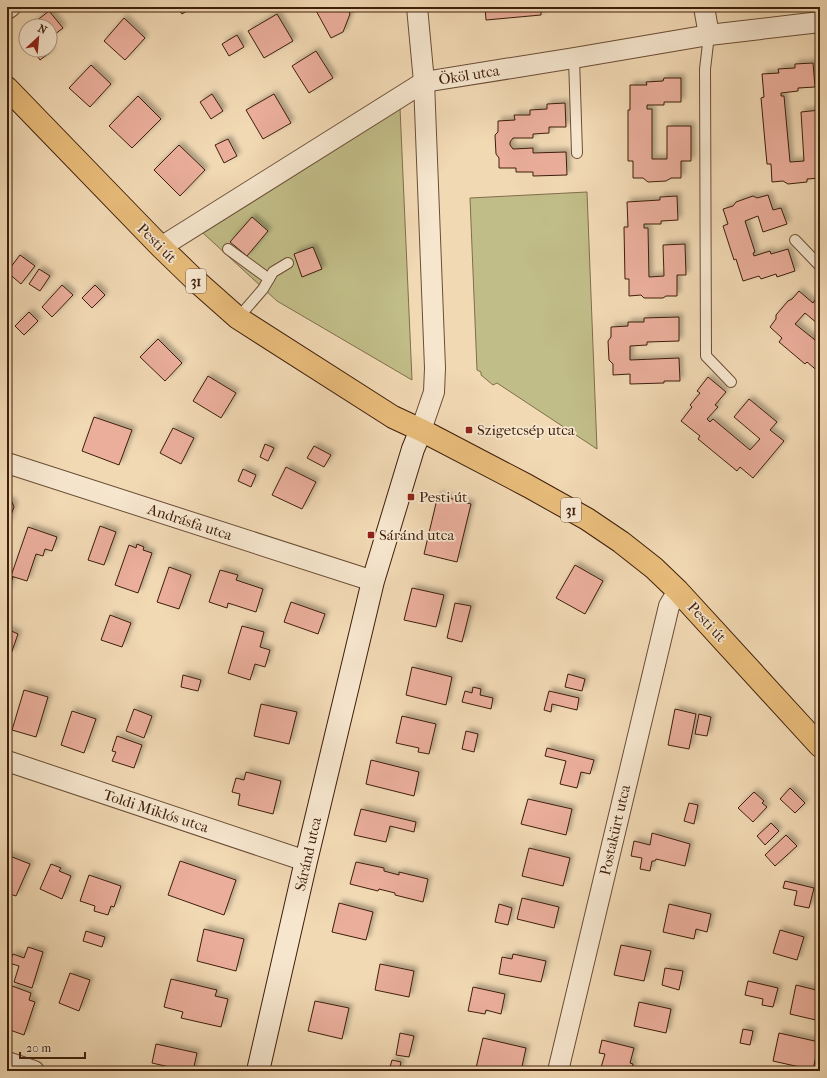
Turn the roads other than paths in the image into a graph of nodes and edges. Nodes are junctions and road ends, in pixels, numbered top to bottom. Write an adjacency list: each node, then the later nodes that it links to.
1 (10, 7): 4 (street)
2 (417, 7): 8 (street)
3 (704, 7): 6 (street)
4 (7, 9)
5 (820, 22): 6 (street, Ököl utca)
6 (709, 35): 7 (street, Ököl utca); 18 (lane)
7 (574, 58): 8 (street, Ököl utca); 10 (lane)
8 (424, 82): 12 (street, Ököl utca); 19 (street)
9 (7, 88): 12 (main road, Pesti út / 31)
10 (577, 153)
11 (796, 240): 15 (lane)
12 (161, 247): 17 (main road, Pesti út / 31)
13 (228, 249): 16 (lane)
14 (288, 263): 16 (lane)
15 (820, 266)
16 (269, 279): 17 (lane)
17 (238, 318): 19 (main road, Pesti út / 31)
18 (731, 382)
19 (421, 430): 21 (street, Sáránd utca); 22 (main road, Pesti út / 31)
20 (7, 463): 21 (street, Andrásfa utca)
21 (373, 581): 25 (street, Sáránd utca)
22 (678, 591): 23 (main road, Pesti út / 31); 29 (street, Postakürt utca)
23 (820, 746)
24 (7, 761): 25 (street, Toldi Miklós utca)
25 (306, 861): 28 (street, Sáránd utca)
26 (7, 1062): 27 (street)
27 (34, 1071)
28 (258, 1071)
29 (558, 1071)

